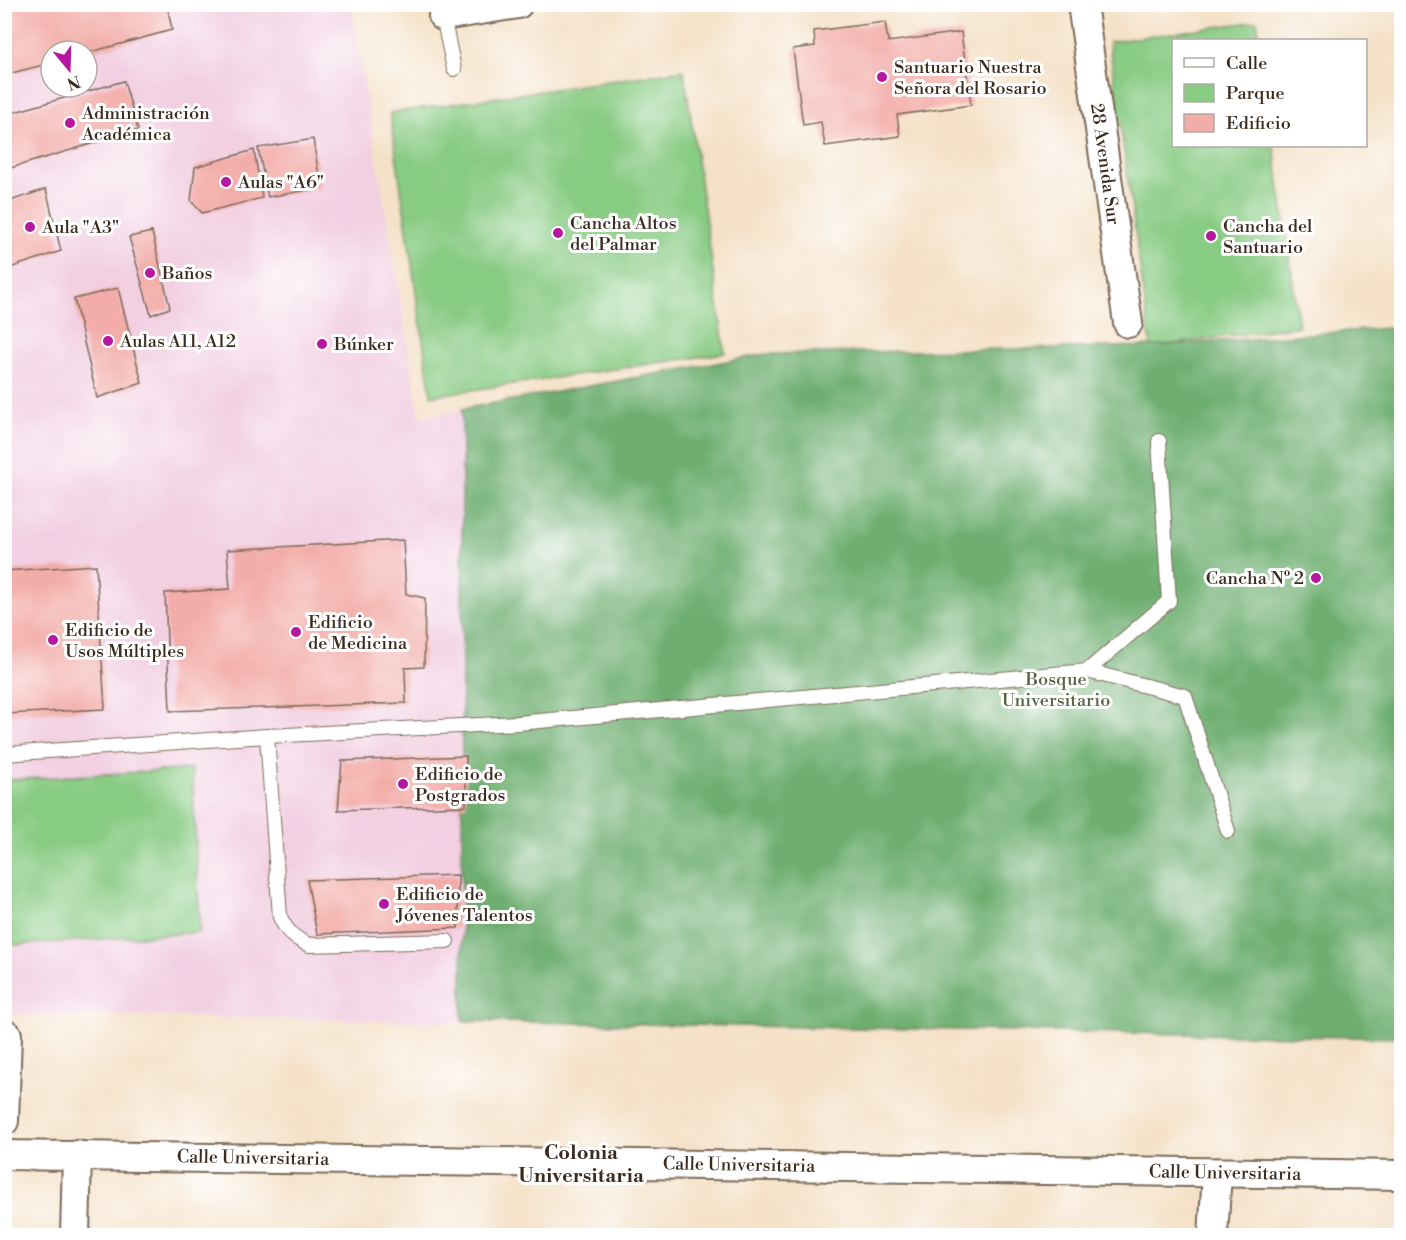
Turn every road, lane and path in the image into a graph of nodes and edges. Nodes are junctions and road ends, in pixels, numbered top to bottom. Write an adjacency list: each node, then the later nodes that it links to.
1 (518, 4): 3 (street)
2 (1082, 4): 5 (street, 28 Avenida Sur)
3 (442, 10): 4 (lane)
4 (454, 69)
5 (1128, 323)
6 (1159, 441): 7 (lane)
7 (1087, 671): 8 (lane); 10 (lane)
8 (267, 736): 9 (lane); 11 (lane)
9 (4, 754)
10 (1228, 831)
11 (447, 941)
12 (7, 1035): 13 (street)
13 (4, 1121)
14 (4, 1155): 15 (street, Calle Universitaria)
15 (77, 1155): 16 (street, Calle Universitaria); 18 (street)
16 (1217, 1173): 17 (street, Calle Universitaria); 19 (street)
17 (1401, 1175)
18 (75, 1236)
19 (1213, 1236)

